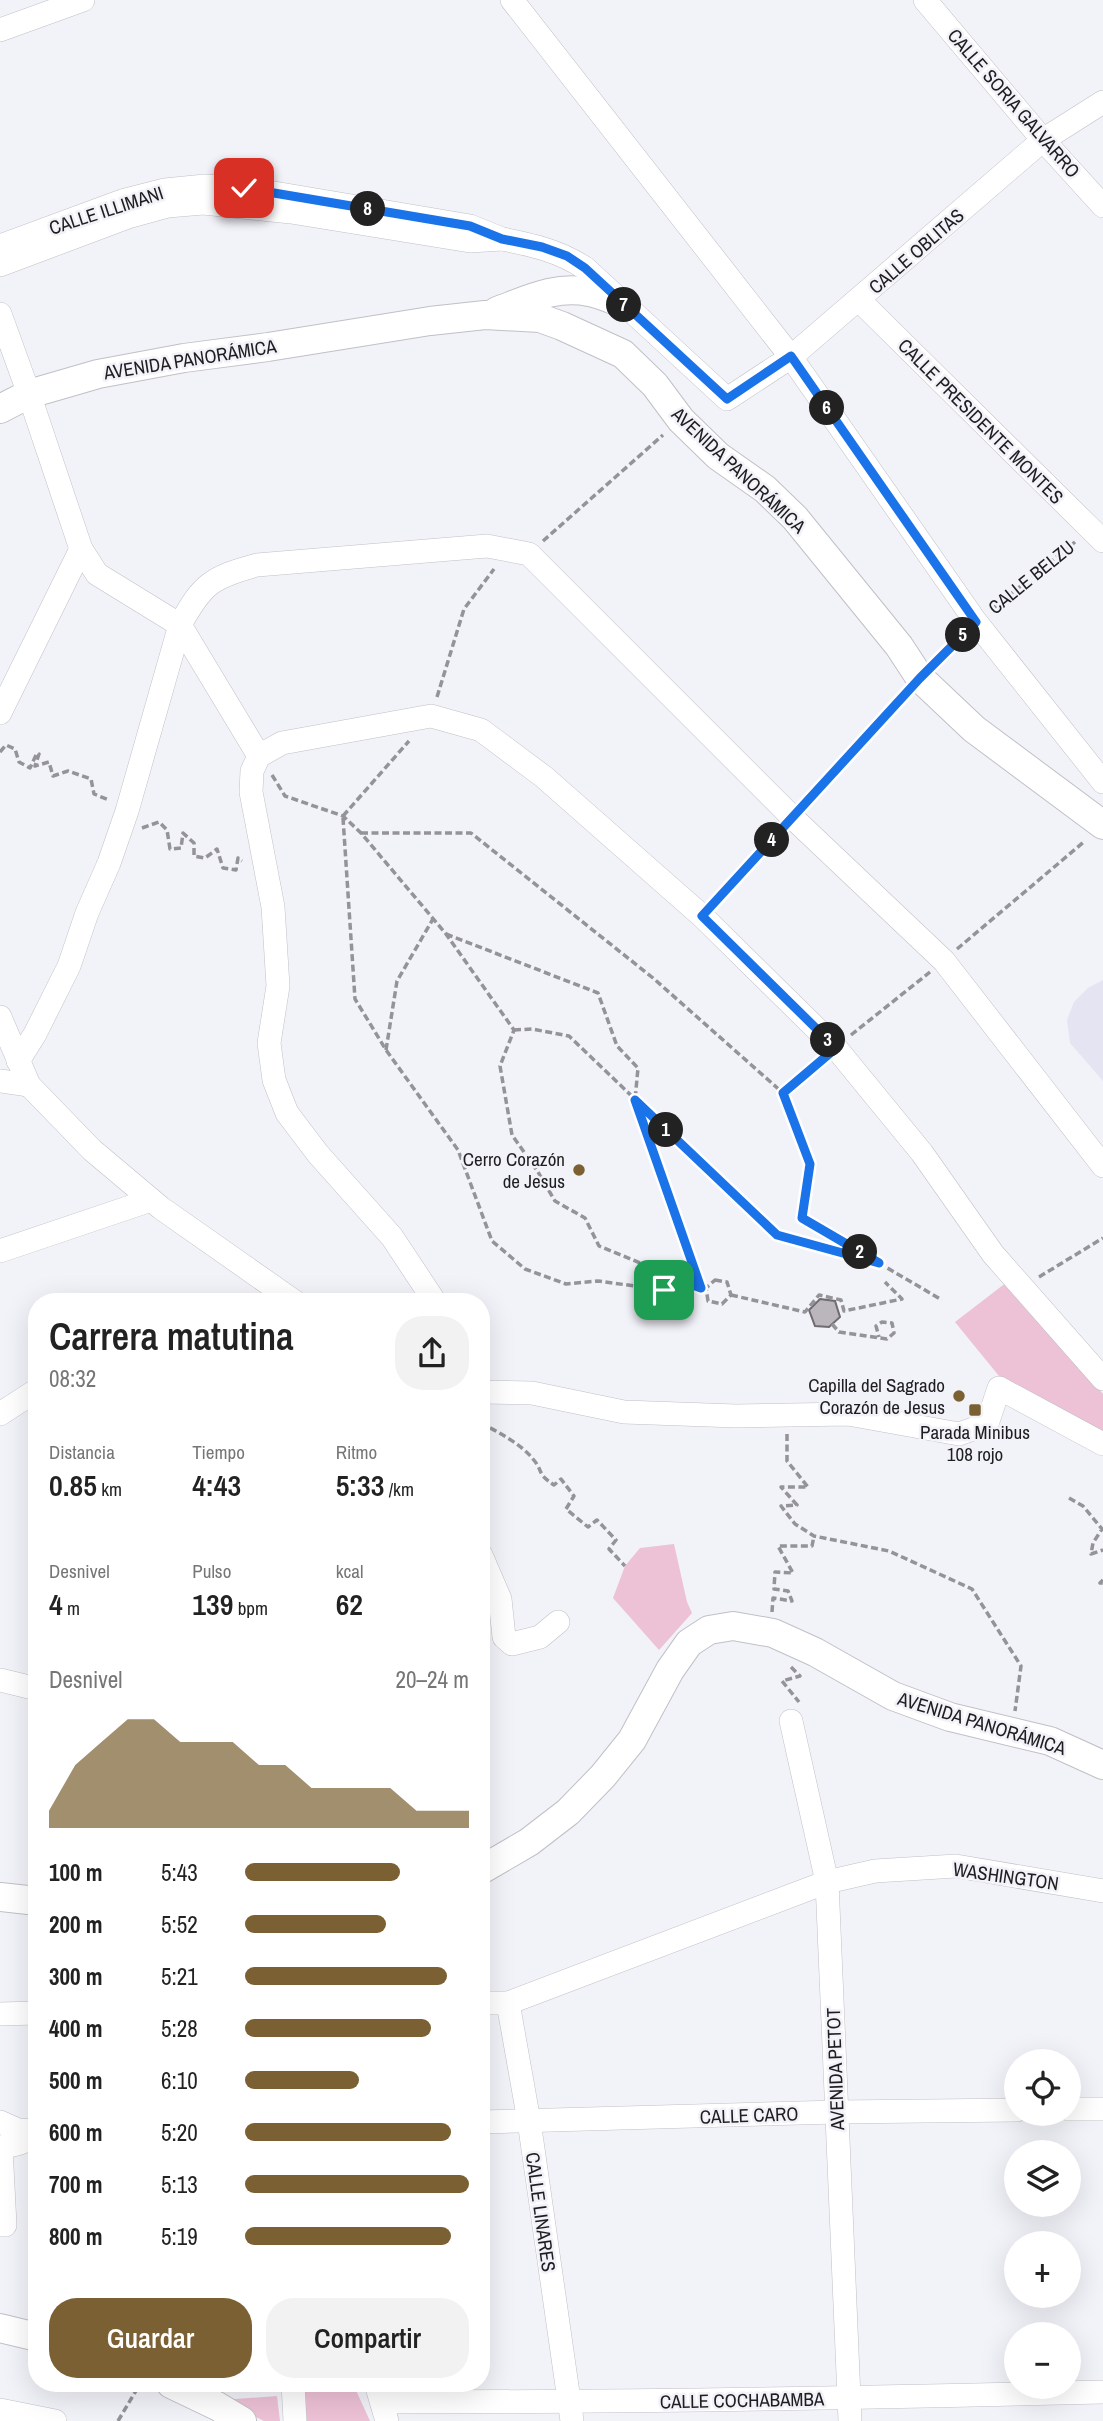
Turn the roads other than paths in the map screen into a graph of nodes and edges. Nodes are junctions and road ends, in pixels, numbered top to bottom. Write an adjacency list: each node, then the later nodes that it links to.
1 (83, 0): 4 (street)
2 (512, 0): 15 (street)
3 (925, 0): 6 (street, CALLE SORIA GALVARRO)
4 (0, 30)
5 (1103, 102): 6 (street, CALLE OBLITAS)
6 (1043, 140): 7 (street, CALLE SORIA GALVARRO); 11 (street, CALLE OBLITAS)
7 (1103, 206)
8 (502, 239): 9 (street, CALLE ILLIMANI); 10 (street, CALLE ILLIMANI); 12 (street, CALLE ILLIMANI)
9 (0, 246)
10 (0, 265)
11 (859, 300): 15 (street, CALLE OBLITAS); 19 (street, CALLE PRESIDENTE MONTES)
12 (621, 303): 13 (main road, AVENIDA PANORÁMICA); 17 (street, CALLE ILLIMANI)
13 (536, 308): 16 (main road, AVENIDA PANORÁMICA); 25 (main road, AVENIDA PANORÁMICA)
14 (0, 314): 16 (street)
15 (791, 356): 17 (street, CALLE OBLITAS); 24 (street)
16 (29, 394): 18 (main road, AVENIDA PANORÁMICA); 20 (street)
17 (727, 399)
18 (0, 409)
19 (1099, 529)
20 (80, 549): 21 (street); 22 (street)
21 (180, 625): 23 (street); 27 (street); 30 (street)
22 (0, 713)
23 (259, 756): 34 (street); 35 (street)
24 (1103, 782)
25 (1098, 830)
26 (0, 1017): 27 (street)
27 (18, 1061): 29 (street)
28 (0, 1081): 29 (street)
29 (29, 1085): 31 (street)
30 (1103, 1166)
31 (152, 1200): 32 (street); 33 (street)
32 (0, 1251)
33 (282, 1293)
34 (429, 1293)
35 (1103, 1379)
36 (28, 1392): 39 (street)
37 (490, 1392): 41 (street)
38 (28, 1396): 40 (street)
39 (0, 1397)
40 (0, 1414)
41 (1103, 1444)
42 (490, 1576): 43 (street)
43 (558, 1622)
44 (0, 1680): 45 (street)
45 (28, 1687)
46 (791, 1721): 49 (street, AVENIDA PETOT)
47 (1103, 1765): 48 (main road, AVENIDA PANORÁMICA)
48 (490, 1865)
49 (827, 1882): 50 (street, WASHINGTON); 54 (street, WASHINGTON); 60 (street, AVENIDA PETOT)
50 (1103, 1891)
51 (0, 1897): 52 (main road)
52 (28, 1900)
53 (490, 2003): 54 (street)
54 (508, 2003): 61 (street, CALLE LINARES)
55 (28, 2013): 56 (street)
56 (0, 2014)
57 (1081, 2109): 58 (street)
58 (1103, 2109)
59 (1004, 2110): 60 (street, CALLE CARO)
60 (837, 2112): 61 (street, CALLE CARO); 73 (street, AVENIDA PETOT)
61 (529, 2121): 62 (street, CALLE CARO); 74 (street, CALLE LINARES)
62 (490, 2122)
63 (28, 2131): 64 (street)
64 (1, 2135): 65 (street)
65 (2, 2225)
66 (0, 2328): 67 (main road)
67 (28, 2335)
68 (187, 2392): 76 (main road)
69 (293, 2392): 77 (street)
70 (1103, 2392): 73 (street, CALLE COCHABAMBA)
71 (382, 2402): 74 (street, CALLE COCHABAMBA)
72 (0, 2410): 75 (street)
73 (850, 2410): 74 (street, CALLE COCHABAMBA)
74 (570, 2412)
75 (55, 2421)
76 (243, 2421)
77 (295, 2421)

